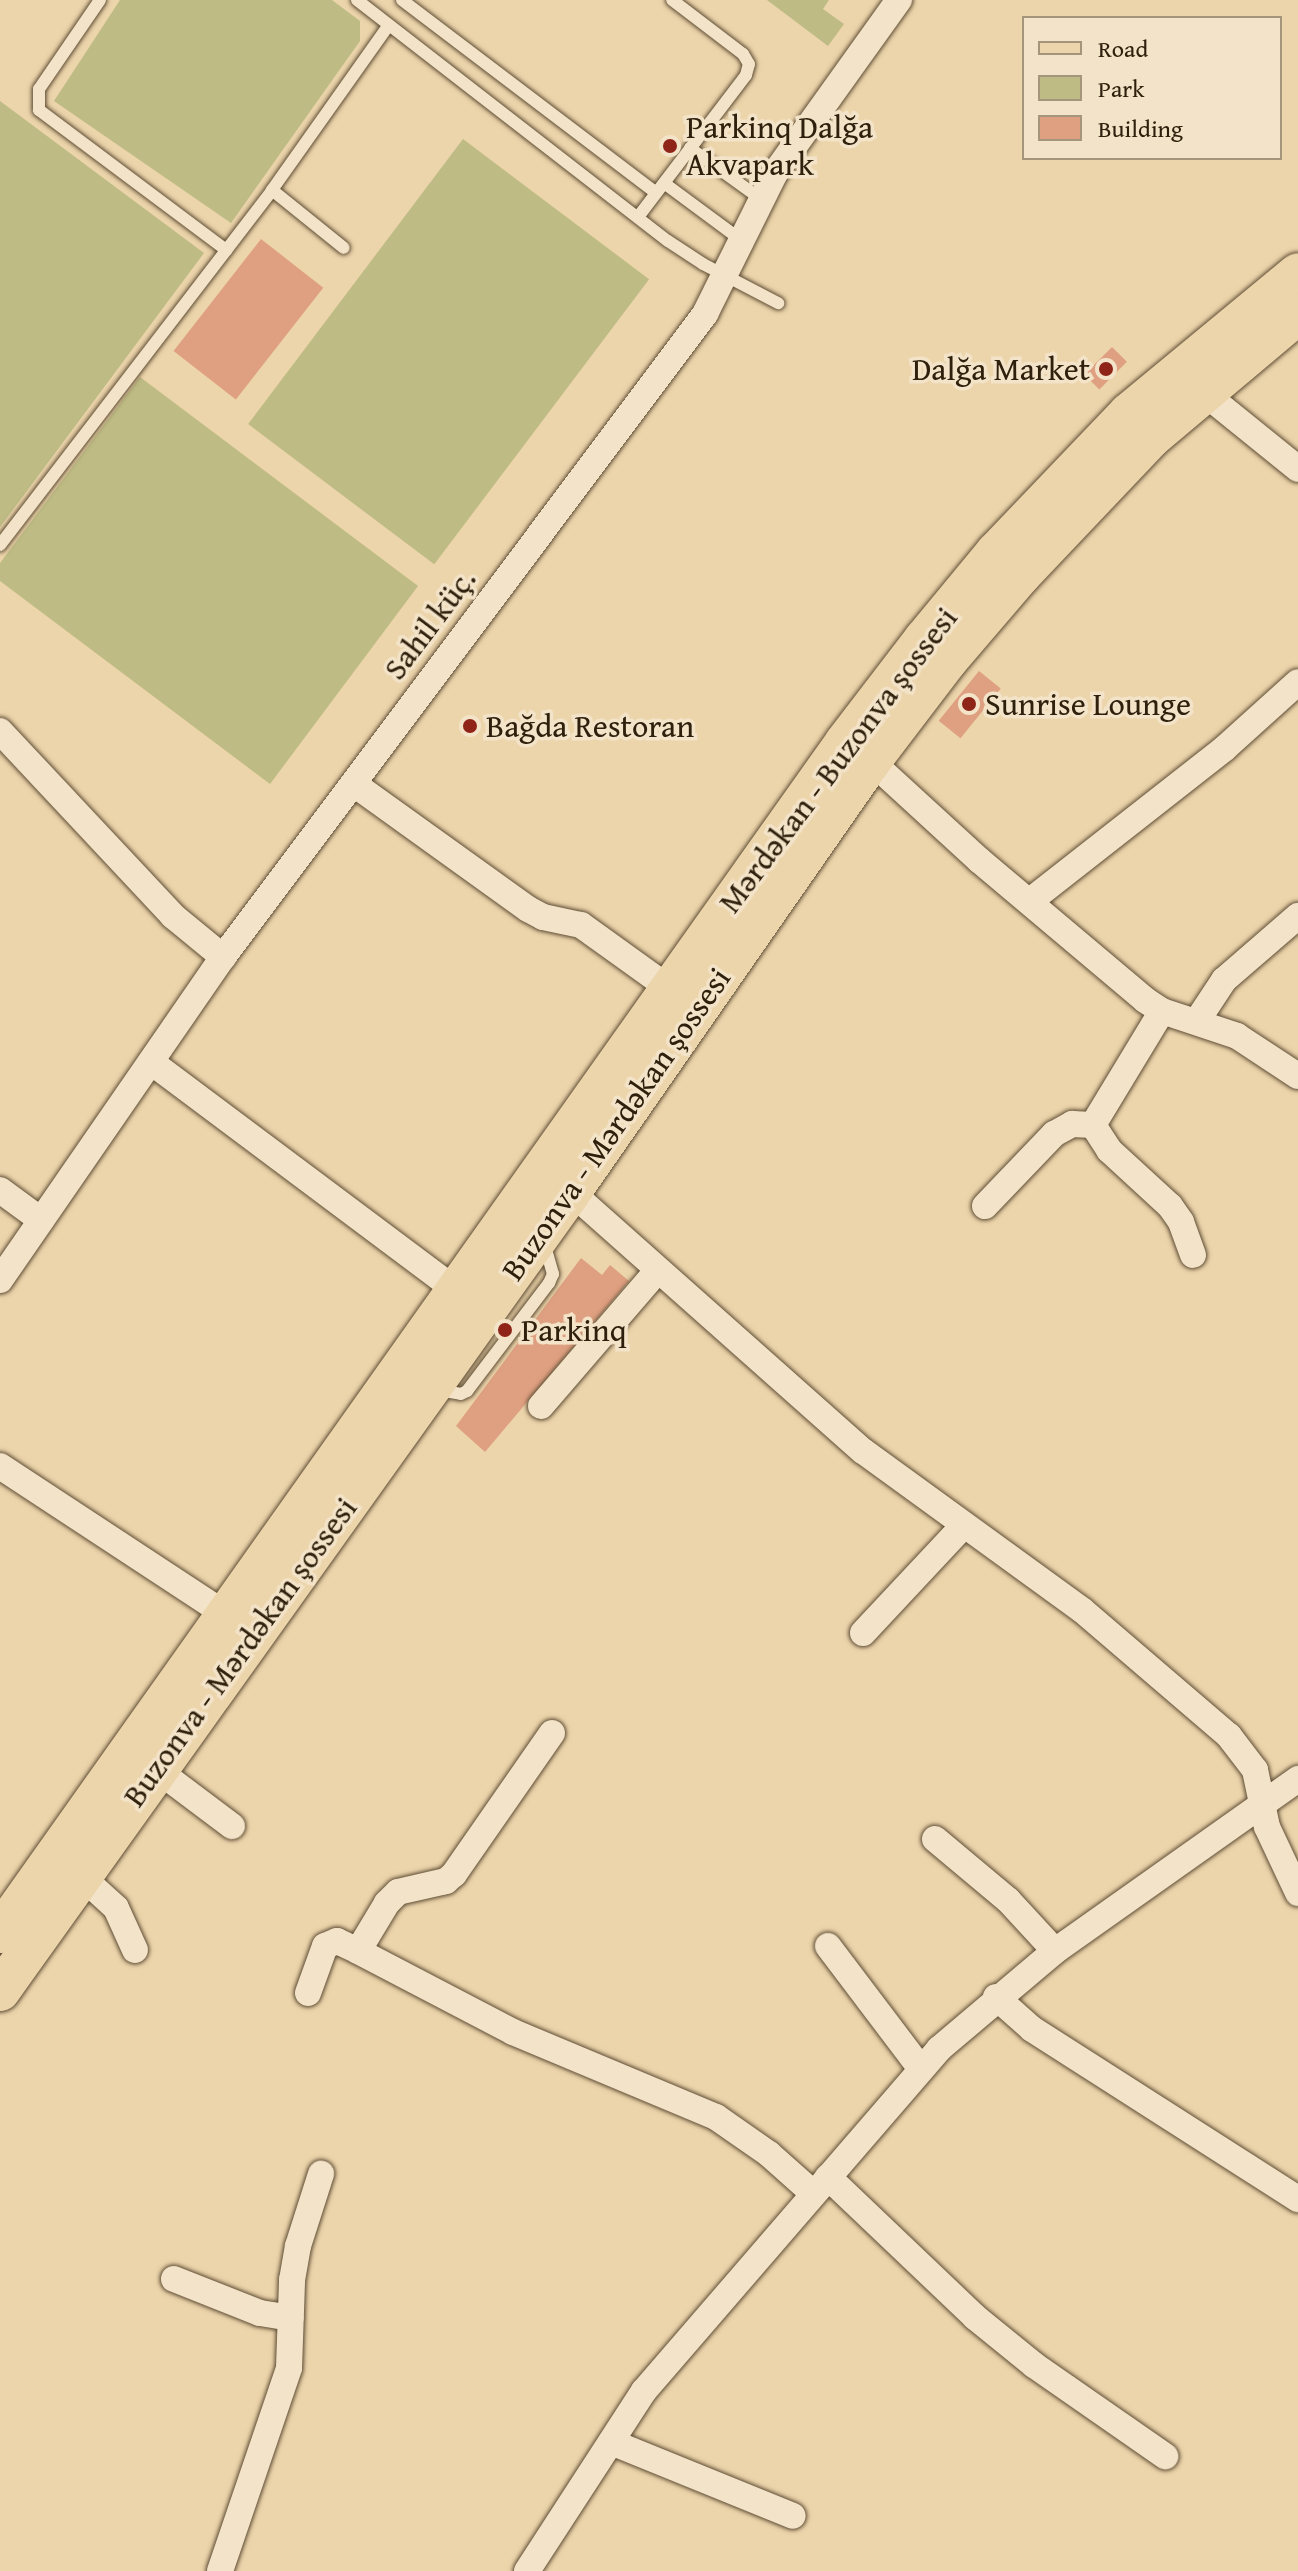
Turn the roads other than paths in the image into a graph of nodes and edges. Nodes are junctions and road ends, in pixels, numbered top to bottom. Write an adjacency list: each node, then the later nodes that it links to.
1 (100, 0): 14 (lane)
2 (357, 0): 6 (lane)
3 (402, 0): 8 (lane)
4 (672, 0): 7 (lane)
5 (899, 0): 10 (street, Sahil küç.)
6 (389, 25): 9 (lane); 11 (lane)
7 (690, 148): 8 (lane); 10 (lane)
8 (660, 188): 11 (lane); 12 (lane)
9 (272, 190): 13 (lane); 14 (lane)
10 (761, 199): 12 (street, Sahil küç.)
11 (638, 217): 16 (lane)
12 (741, 240): 16 (street, Sahil küç.)
13 (344, 248)
14 (226, 250): 21 (lane)
15 (1298, 273): 29 (main road, Mərdəkan - Buzonva şossesi)
16 (725, 276): 17 (lane); 25 (street, Sahil küç.)
17 (778, 303)
18 (1298, 314): 19 (main road, Buzonva - Mərdəkan şossesi)
19 (1203, 392): 20 (street); 24 (main road, Buzonva - Mərdəkan şossesi)
20 (1298, 469)
21 (0, 545)
22 (1298, 682): 26 (street)
23 (0, 731): 28 (street)
24 (871, 761): 26 (street); 36 (main road, Buzonva - Mərdəkan şossesi)
25 (354, 784): 28 (street, Sahil küç.); 29 (street)
26 (1030, 901): 30 (street)
27 (1298, 916): 31 (street)
28 (223, 957): 32 (street, Sahil küç.)
29 (670, 989): 42 (main road, Mərdəkan - Buzonva şossesi)
30 (1162, 1011): 31 (street); 34 (street)
31 (1197, 1021): 33 (street)
32 (151, 1062): 38 (street, Sahil küç.); 42 (street)
33 (1298, 1076)
34 (1093, 1125): 37 (street); 39 (street)
35 (0, 1190): 38 (street)
36 (571, 1192): 40 (street); 49 (main road, Buzonva - Mərdəkan şossesi)
37 (985, 1206)
38 (41, 1220): 41 (street, Sahil küç.)
39 (1193, 1255)
40 (658, 1270): 43 (street); 45 (street)
41 (0, 1280)
42 (457, 1291): 46 (main road, Mərdəkan - Buzonva şossesi)
43 (541, 1406)
44 (0, 1466): 46 (street)
45 (963, 1526): 47 (street); 51 (street)
46 (224, 1613): 56 (main road, Mərdəkan - Buzonva şossesi)
47 (863, 1633)
48 (552, 1733): 59 (street)
49 (156, 1769): 52 (street); 54 (main road, Buzonva - Mərdəkan şossesi)
50 (1298, 1779): 51 (street)
51 (1262, 1806): 55 (street); 60 (street)
52 (232, 1826)
53 (935, 1839): 60 (street)
54 (81, 1876): 58 (street); 61 (main road, Buzonva - Mərdəkan şossesi)
55 (1298, 1893)
56 (0, 1933)
57 (828, 1946): 64 (street)
58 (135, 1950)
59 (358, 1951): 62 (street); 66 (street)
60 (1055, 1951): 63 (street)
61 (0, 1991)
62 (308, 1993)
63 (996, 1997): 64 (street); 67 (street)
64 (921, 2069): 66 (street)
65 (321, 2174): 69 (street)
66 (821, 2185): 70 (street); 71 (street)
67 (1298, 2199)
68 (174, 2279): 69 (street)
69 (291, 2318): 73 (street)
70 (611, 2442): 72 (street); 74 (street)
71 (1165, 2456)
72 (793, 2516)
73 (220, 2571)
74 (527, 2571)

